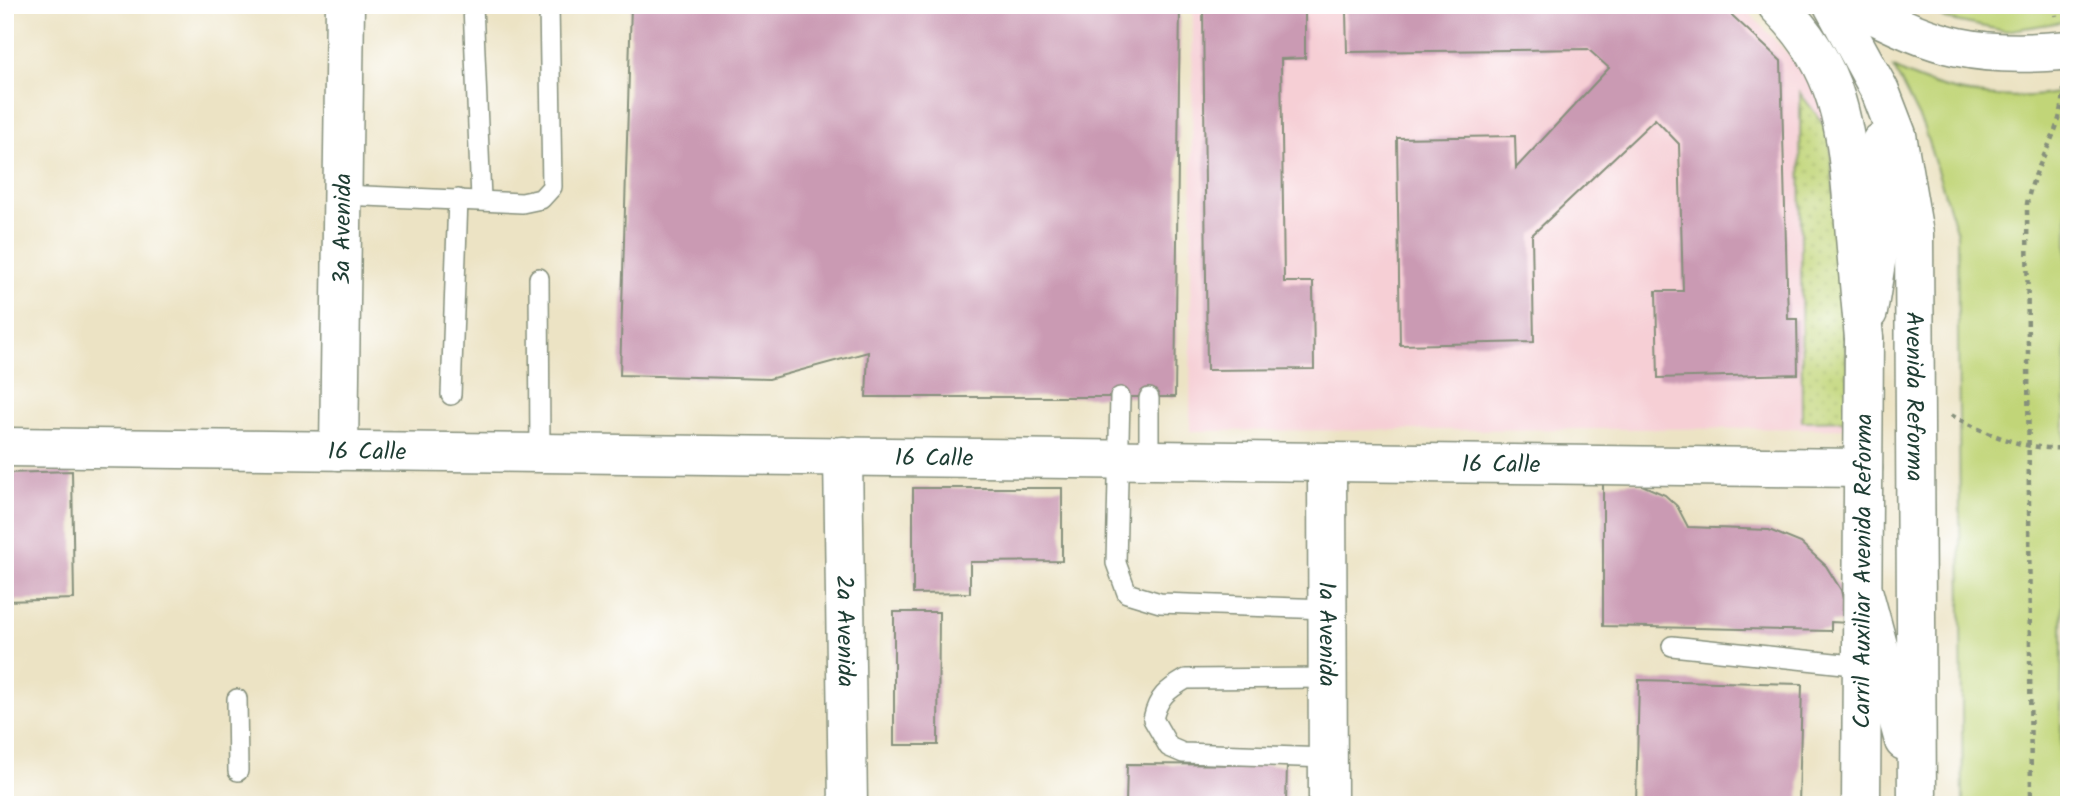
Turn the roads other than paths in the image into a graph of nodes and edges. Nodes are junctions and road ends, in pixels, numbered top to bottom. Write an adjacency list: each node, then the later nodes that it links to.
1 (345, 5): 9 (main road, 3a Avenida)
2 (473, 5): 11 (lane)
3 (549, 5): 11 (lane)
4 (1777, 5): 13 (main road)
5 (1833, 5): 8 (main road, Avenida Reforma)
6 (1856, 5): 7 (main road)
7 (2066, 69)
8 (1880, 91): 13 (main road); 32 (main road, Avenida Reforma)
9 (343, 195): 10 (lane); 18 (main road, 3a Avenida)
10 (458, 199): 11 (lane); 14 (lane)
11 (481, 199)
12 (540, 278): 19 (lane)
13 (1864, 338): 23 (main road, Carril Auxiliar Avenida Reforma)
14 (451, 395)
15 (1120, 397): 21 (lane)
16 (1149, 398): 21 (lane)
17 (5, 447): 18 (main road, 16 Calle)
18 (339, 451): 19 (main road, 16 Calle)
19 (540, 453): 20 (main road, 16 Calle)
20 (843, 456): 21 (main road, 16 Calle); 33 (main road, 2a Avenida)
21 (1135, 460): 22 (main road, 16 Calle); 25 (lane)
22 (1327, 462): 23 (main road, 16 Calle); 25 (main road, 1a Avenida)
23 (1863, 468): 24 (main road, Carril Auxiliar Avenida Reforma)
24 (1864, 594): 27 (main road, Carril Auxiliar Avenida Reforma); 32 (main road)
25 (1328, 609): 28 (main road, 1a Avenida)
26 (1672, 646): 27 (lane)
27 (1863, 666): 35 (main road, Carril Auxiliar Avenida Reforma)
28 (1328, 678): 30 (main road, 1a Avenida); 30 (lane)
29 (237, 699): 31 (lane)
30 (1328, 758): 34 (main road, 1a Avenida)
31 (238, 771)
32 (1917, 798)
33 (848, 805)
34 (1328, 805)
35 (1861, 805)

